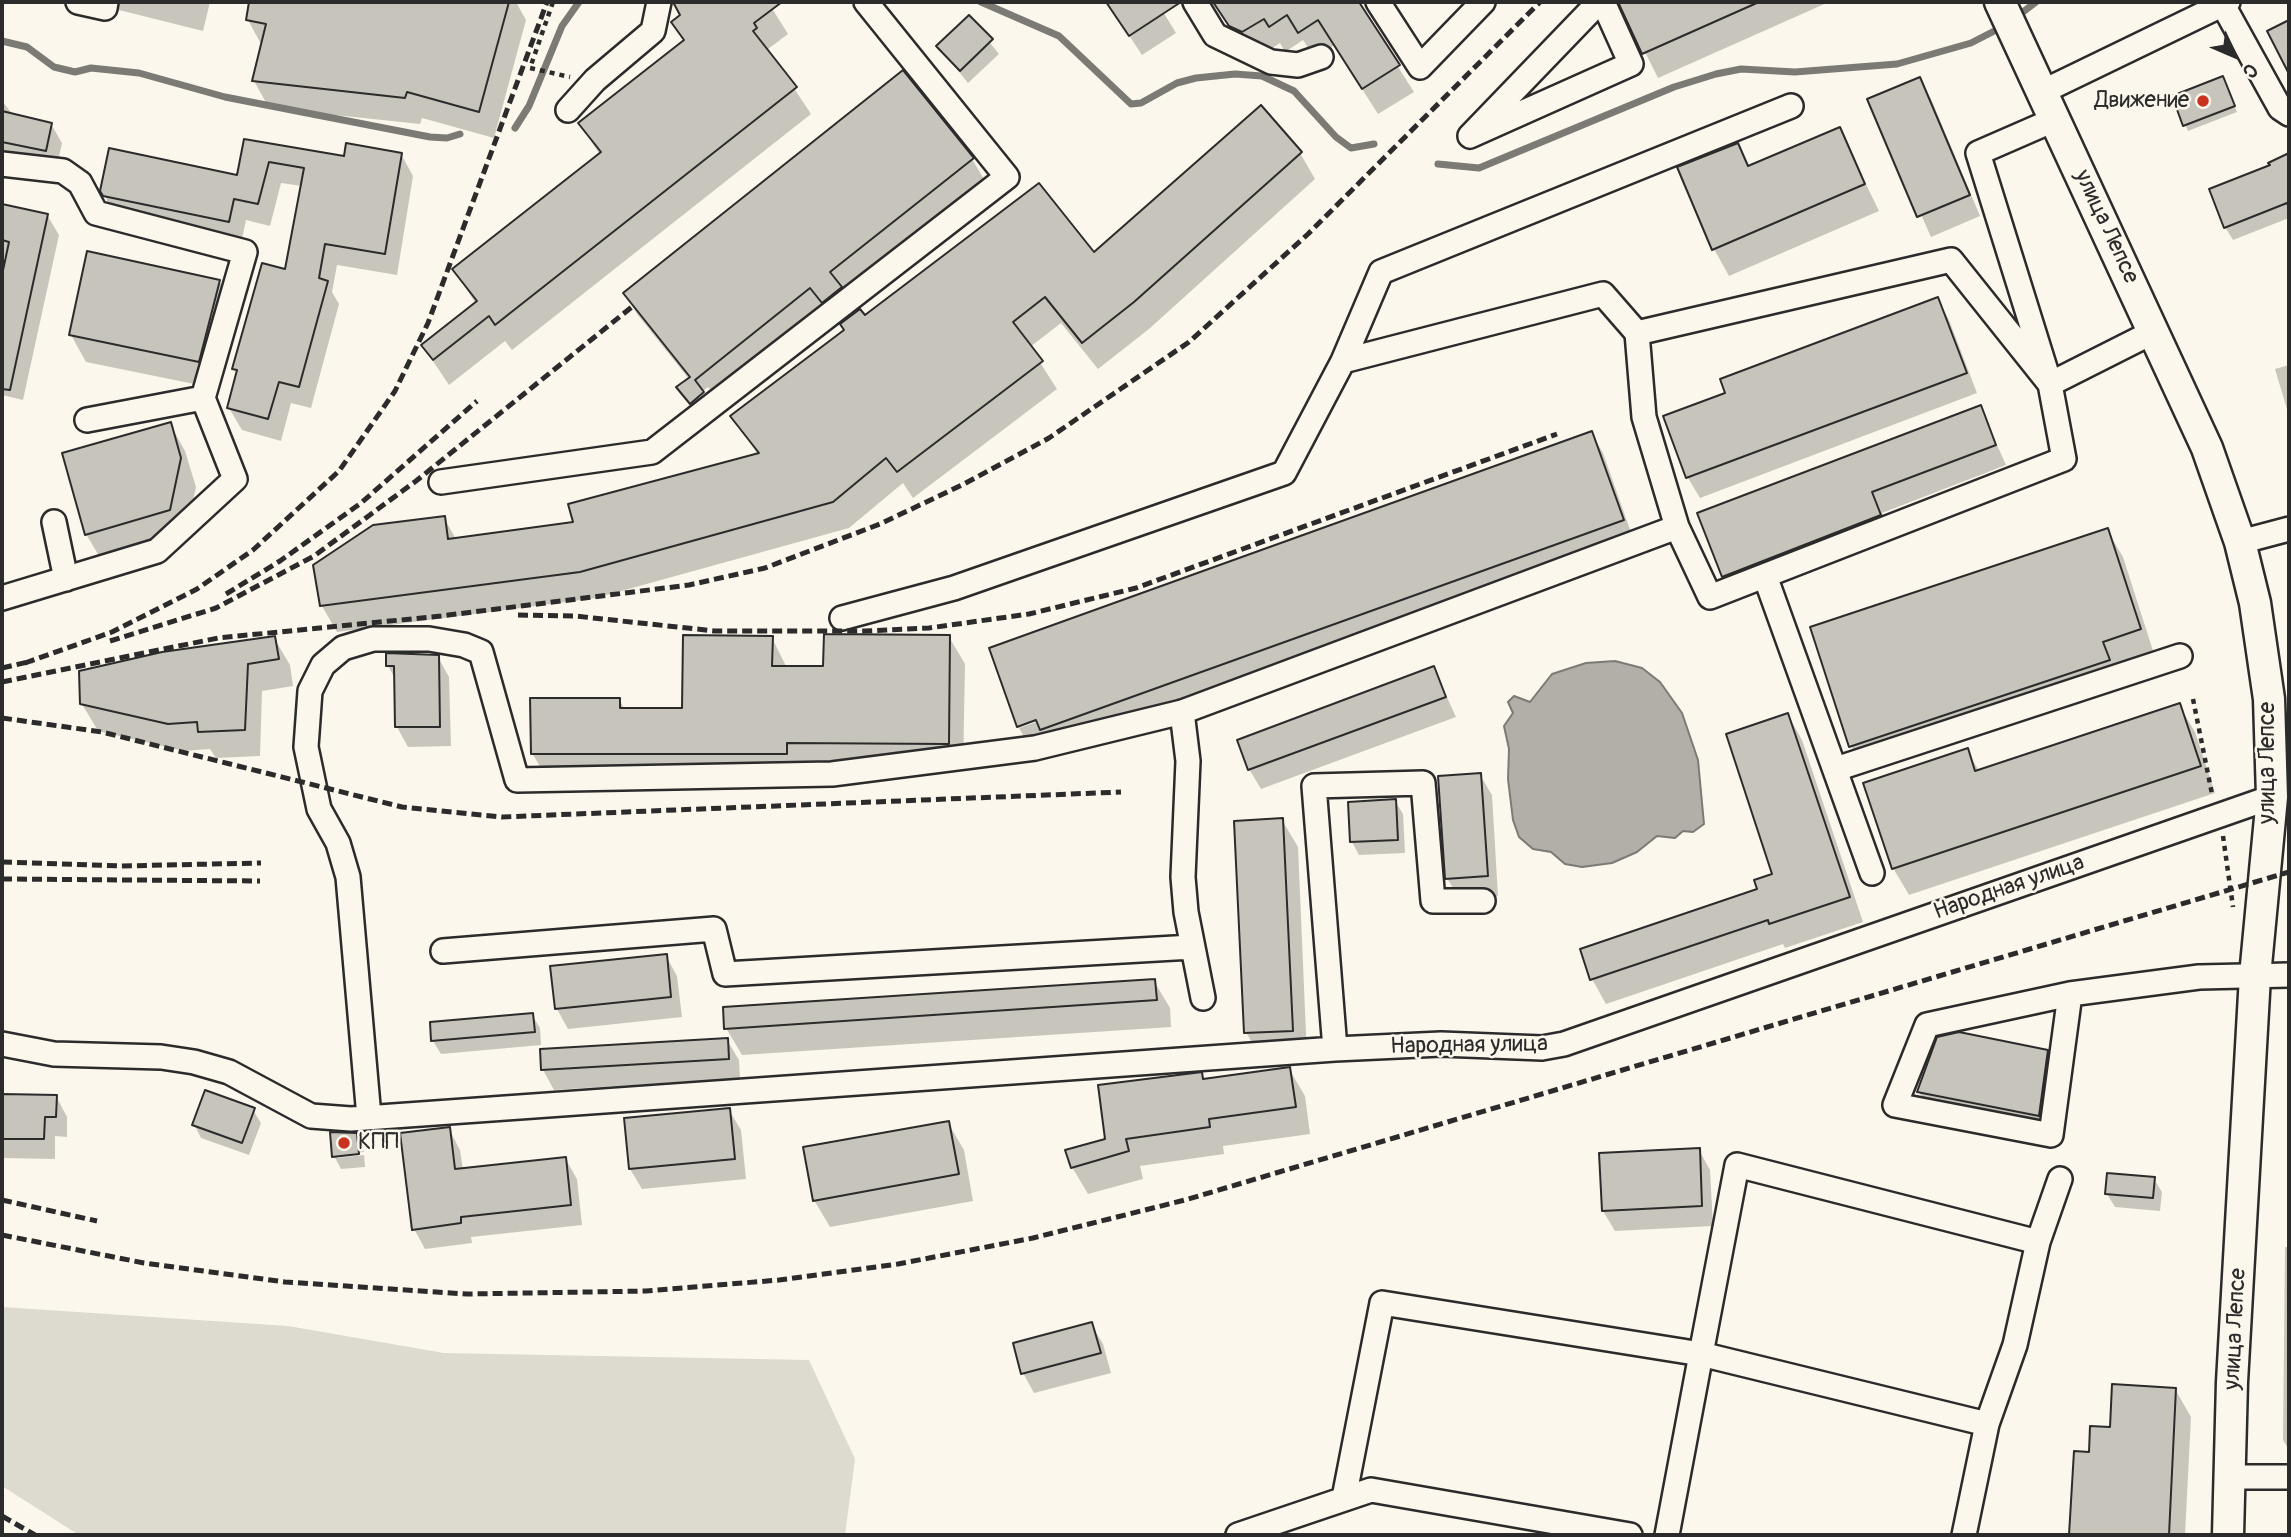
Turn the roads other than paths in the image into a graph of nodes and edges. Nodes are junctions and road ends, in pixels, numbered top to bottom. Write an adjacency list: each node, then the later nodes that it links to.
1 (78, 2): 2 (street)
2 (106, 2)
3 (866, 2): 24 (street)
4 (1195, 2): 11 (street)
5 (1378, 2): 6 (street)
6 (1483, 2)
7 (1601, 2): 7 (street)
8 (2000, 2): 12 (main road, улица Лепсе)
9 (659, 3): 14 (street)
10 (2225, 3): 12 (street); 15 (street)
11 (1321, 57)
12 (2044, 91): 16 (main road, улица Лепсе)
13 (1791, 106): 20 (street)
14 (568, 110)
15 (2289, 114)
16 (2056, 120): 18 (main road, улица Лепсе); 21 (street)
17 (2, 164): 22 (street)
18 (2155, 331): 21 (street); 28 (main road, улица Лепсе)
19 (1636, 333): 20 (street); 21 (street); 26 (street)
20 (1343, 361): 32 (street)
21 (2050, 384): 29 (street)
22 (203, 398): 23 (street); 30 (street)
23 (87, 420)
24 (442, 482)
25 (54, 522): 30 (street)
26 (1676, 527): 29 (street); 34 (street)
27 (2289, 529): 28 (street)
28 (2240, 542): 36 (main road, улица Лепсе)
29 (1765, 576): 35 (street)
30 (66, 579): 31 (street)
31 (2, 598)
32 (842, 618)
33 (2180, 656): 35 (street)
34 (1182, 712): 39 (street); 47 (street)
35 (1836, 769): 37 (street)
36 (2272, 797): 42 (main road, улица Лепсе); 46 (street, Народная улица)
37 (1872, 873)
38 (1483, 901): 46 (street)
39 (1192, 947): 40 (street); 44 (street)
40 (443, 951)
41 (2289, 975): 42 (street)
42 (2255, 976): 43 (street); 53 (main road, улица Лепсе)
43 (2070, 994): 43 (street)
44 (1203, 998)
45 (2, 1044): 47 (street, Народная улица)
46 (1335, 1049): 47 (street, Народная улица)
47 (369, 1117)
48 (2060, 1180): 49 (street)
49 (2038, 1242): 50 (street); 51 (street)
50 (1701, 1354): 51 (street); 54 (street); 57 (street)
51 (1987, 1424): 58 (street)
52 (2289, 1477): 53 (street)
53 (2229, 1478): 59 (main road, улица Лепсе)
54 (1344, 1498): 55 (street); 56 (street)
55 (1238, 1535)
56 (1630, 1535)
57 (1667, 1535)
58 (1964, 1535)
59 (2228, 1535)

